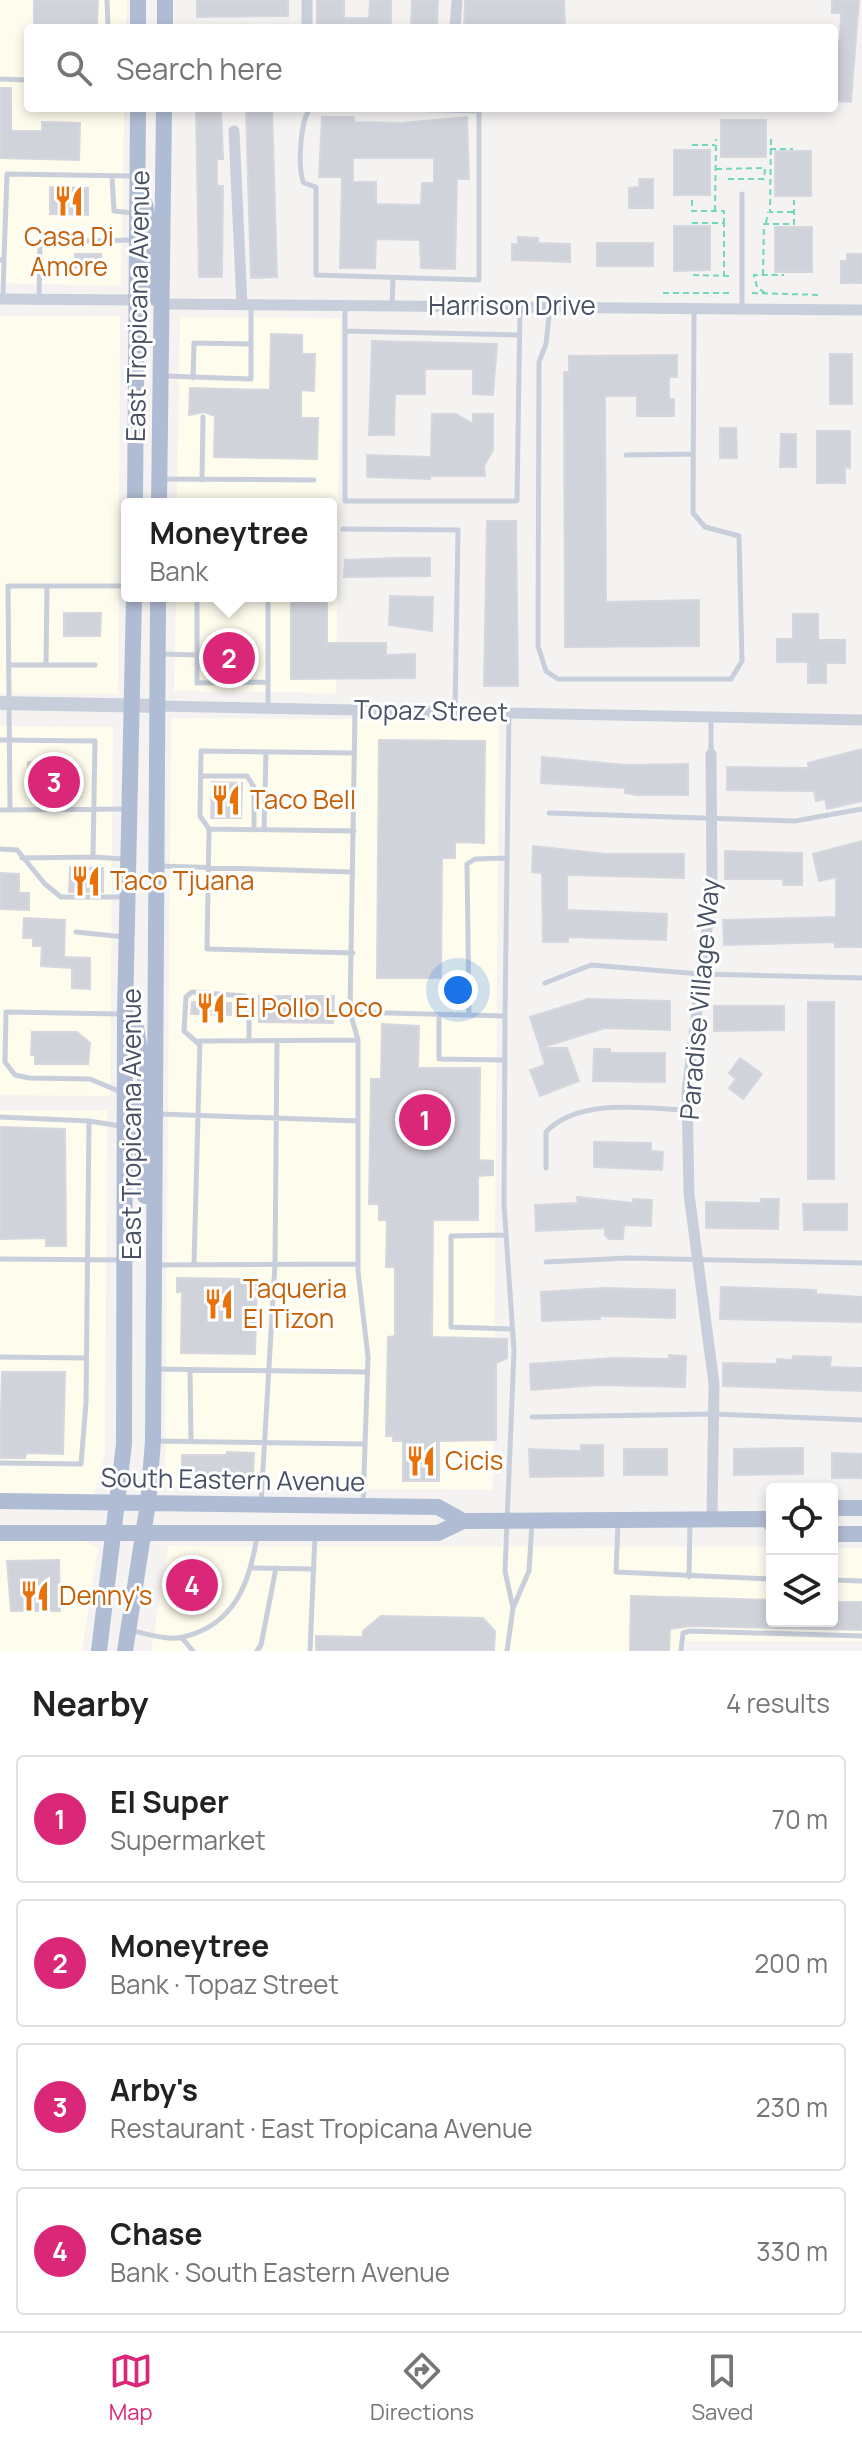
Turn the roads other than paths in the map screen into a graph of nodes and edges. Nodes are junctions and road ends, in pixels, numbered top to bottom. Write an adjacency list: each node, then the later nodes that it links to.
1 (107, 0): 6 (lane)
2 (138, 0): 7 (main road)
3 (165, 0): 8 (main road)
4 (307, 0): 9 (street)
5 (457, 0): 10 (street)
6 (108, 24)
7 (138, 24)
8 (165, 24)
9 (307, 24)
10 (455, 24)
11 (0, 79): 12 (lane)
12 (24, 80)
13 (138, 112): 19 (main road, East Tropicana Avenue)
14 (164, 112): 28 (main road, East Tropicana Avenue)
15 (307, 112): 24 (lane)
16 (478, 112): 24 (lane)
17 (234, 131): 30 (street)
18 (112, 176): 19 (lane); 21 (lane); 23 (lane)
19 (138, 176): 21 (main road, East Tropicana Avenue); 28 (main road)
20 (742, 194): 35 (lane)
21 (138, 213): 22 (main road, East Tropicana Avenue)
22 (138, 240): 26 (lane); 27 (main road, East Tropicana Avenue)
23 (2, 260): 25 (lane)
24 (393, 278): 32 (lane)
25 (2, 299): 26 (street)
26 (39, 300): 27 (street)
27 (137, 300): 40 (main road); 48 (main road, East Tropicana Avenue)
28 (162, 304): 30 (street, Harrison Drive); 40 (main road, East Tropicana Avenue)
29 (520, 305): 31 (street, Harrison Drive); 32 (street, Harrison Drive); 38 (lane)
30 (246, 306): 34 (street, Harrison Drive); 39 (lane)
31 (550, 306): 33 (street, Harrison Drive); 43 (lane)
32 (392, 307): 34 (street, Harrison Drive)
33 (694, 307): 35 (street, Harrison Drive); 43 (lane)
34 (345, 308): 37 (lane)
35 (742, 308): 36 (street, Harrison Drive)
36 (862, 310)
37 (345, 331): 38 (lane); 38 (lane)
38 (520, 335)
39 (251, 344): 41 (lane); 41 (lane)
40 (160, 376): 41 (lane); 45 (main road, East Tropicana Avenue)
41 (193, 378)
42 (203, 417): 46 (lane)
43 (693, 454): 44 (lane)
44 (626, 455)
45 (160, 479): 46 (lane); 49 (main road, East Tropicana Avenue)
46 (202, 480): 47 (lane)
47 (314, 480)
48 (135, 498)
49 (159, 498)
50 (343, 529): 69 (lane)
51 (47, 586): 52 (lane); 59 (lane); 60 (lane)
52 (121, 586)
53 (134, 602): 64 (main road, East Tropicana Avenue)
54 (158, 602): 57 (main road, East Tropicana Avenue)
55 (197, 602): 58 (lane)
56 (268, 602): 62 (lane)
57 (157, 654): 58 (lane); 65 (main road, East Tropicana Avenue)
58 (197, 655): 62 (lane)
59 (9, 665): 60 (lane); 63 (lane)
60 (46, 665): 61 (lane)
61 (95, 665)
62 (268, 682): 66 (lane)
63 (4, 704): 64 (street, Topaz Street); 73 (lane)
64 (134, 705): 65 (street, Topaz Street); 78 (main road, East Tropicana Avenue)
65 (158, 706): 66 (street, Topaz Street); 94 (main road, East Tropicana Avenue)
66 (268, 708): 67 (street, Topaz Street)
67 (355, 710): 69 (street, Topaz Street); 75 (lane)
68 (509, 712): 69 (street, Topaz Street); 70 (street, Topaz Street); 92 (lane)
69 (455, 713)
70 (711, 717): 71 (street, Topaz Street); 76 (lane, Paradise Village Way)
71 (862, 720)
72 (0, 740): 73 (lane)
73 (11, 741): 81 (lane); 82 (lane)
74 (266, 752): 75 (lane); 77 (lane); 87 (lane)
75 (354, 753): 88 (lane)
76 (711, 754): 84 (street, Paradise Village Way)
77 (201, 776): 85 (lane); 86 (lane)
78 (131, 808): 82 (lane); 93 (main road, East Tropicana Avenue)
79 (862, 809): 84 (lane)
80 (0, 810): 81 (lane)
81 (10, 810): 82 (lane)
82 (94, 811): 90 (lane)
83 (549, 813): 84 (lane)
84 (712, 818): 101 (street, Paradise Village Way)
85 (209, 829): 86 (lane); 95 (lane)
86 (254, 829): 87 (lane)
87 (264, 830): 88 (lane)
88 (354, 831): 96 (lane)
89 (0, 849): 91 (lane)
90 (93, 857): 91 (lane); 93 (lane)
91 (22, 858): 97 (lane)
92 (507, 858): 107 (lane); 108 (lane)
93 (129, 859): 97 (main road, East Tropicana Avenue)
94 (158, 866): 95 (lane); 116 (main road, East Tropicana Avenue)
95 (208, 870): 96 (lane); 100 (lane)
96 (354, 872): 100 (lane)
97 (127, 897): 99 (main road, East Tropicana Avenue)
98 (76, 932): 99 (lane)
99 (126, 937): 105 (main road, East Tropicana Avenue)
100 (353, 953): 104 (lane)
101 (701, 974): 102 (lane); 103 (lane); 115 (street, Paradise Village Way)
102 (862, 978)
103 (545, 983)
104 (350, 1012): 106 (lane); 109 (lane)
105 (125, 1014): 114 (main road, East Tropicana Avenue); 114 (lane); 116 (main road)
106 (439, 1015): 107 (lane); 113 (lane)
107 (469, 1015): 108 (lane)
108 (505, 1016): 113 (lane)
109 (358, 1040): 111 (lane); 121 (lane)
110 (249, 1041): 111 (lane); 112 (lane); 112 (lane)
111 (277, 1041): 119 (lane)
112 (200, 1045): 118 (lane)
113 (503, 1060): 124 (lane)
114 (125, 1101): 122 (main road, East Tropicana Avenue); 125 (main road)
115 (687, 1110): 123 (lane); 129 (street, Paradise Village Way)
116 (155, 1114): 118 (lane); 125 (main road, East Tropicana Avenue)
117 (0, 1117): 120 (lane)
118 (197, 1118): 119 (lane); 132 (lane)
119 (275, 1119): 121 (lane); 133 (lane)
120 (89, 1121): 122 (lane); 127 (lane)
121 (358, 1121): 134 (lane)
122 (125, 1126): 128 (main road, East Tropicana Avenue)
123 (546, 1168)
124 (506, 1235): 136 (lane); 136 (lane)
125 (154, 1245): 135 (main road, East Tropicana Avenue)
126 (0, 1259): 127 (lane)
127 (88, 1260): 128 (lane); 138 (lane)
128 (126, 1260): 152 (main road, East Tropicana Avenue)
129 (697, 1261): 130 (lane); 131 (lane); 143 (street, Paradise Village Way)
130 (546, 1262)
131 (862, 1263)
132 (194, 1264): 133 (lane); 135 (lane)
133 (275, 1264): 134 (lane); 141 (lane)
134 (358, 1264): 142 (lane)
135 (155, 1265): 139 (main road, East Tropicana Avenue)
136 (512, 1329): 164 (lane)
137 (0, 1357): 138 (lane)
138 (86, 1358): 150 (lane)
139 (154, 1369): 140 (lane); 146 (main road, East Tropicana Avenue)
140 (190, 1370): 141 (lane); 147 (lane)
141 (270, 1371): 142 (lane); 148 (lane)
142 (368, 1372): 149 (lane)
143 (713, 1414): 144 (lane); 145 (lane); 160 (street, Paradise Village Way)
144 (532, 1417)
145 (862, 1420)
146 (153, 1441): 147 (lane); 153 (main road, East Tropicana Avenue)
147 (191, 1441): 148 (lane)
148 (266, 1442): 149 (lane); 154 (lane)
149 (365, 1444): 155 (lane)
150 (0, 1463)
151 (0, 1501): 152 (main road, South Eastern Avenue)
152 (117, 1502): 153 (main road, South Eastern Avenue); 166 (main road, East Tropicana Avenue)
153 (148, 1503): 154 (main road, South Eastern Avenue); 167 (main road, East Tropicana Avenue)
154 (261, 1504): 155 (main road, South Eastern Avenue)
155 (363, 1506): 163 (main road, South Eastern Avenue)
156 (838, 1508): 157 (main road)
157 (862, 1508)
158 (618, 1518): 159 (main road, South Eastern Avenue); 161 (main road, South Eastern Avenue); 175 (lane)
159 (690, 1518): 160 (main road, South Eastern Avenue); 175 (lane)
160 (712, 1519): 162 (main road, South Eastern Avenue)
161 (533, 1520): 164 (main road, South Eastern Avenue); 179 (lane)
162 (766, 1520)
163 (463, 1521): 164 (main road, South Eastern Avenue); 168 (main road, South Eastern Avenue)
164 (508, 1521): 179 (lane)
165 (0, 1533): 166 (main road, South Eastern Avenue)
166 (113, 1533): 167 (main road, South Eastern Avenue); 183 (main road, East Tropicana Avenue)
167 (143, 1533): 171 (main road, South Eastern Avenue); 180 (main road, East Tropicana Avenue)
168 (315, 1534): 171 (main road, South Eastern Avenue); 174 (lane)
169 (838, 1534): 170 (main road)
170 (862, 1534)
171 (257, 1535): 172 (lane)
172 (252, 1568): 173 (lane); 182 (lane)
173 (276, 1568): 174 (lane); 186 (lane)
174 (314, 1569): 187 (lane)
175 (689, 1577): 176 (lane)
176 (766, 1579)
177 (838, 1580): 178 (lane)
178 (862, 1581)
179 (513, 1608): 188 (lane)
180 (128, 1631): 182 (lane); 184 (main road, East Tropicana Avenue)
181 (862, 1636): 189 (lane)
182 (182, 1638): 185 (lane)
183 (99, 1651)
184 (125, 1651)
185 (193, 1651)
186 (257, 1651)
187 (310, 1651)
188 (507, 1651)
189 (681, 1651)

